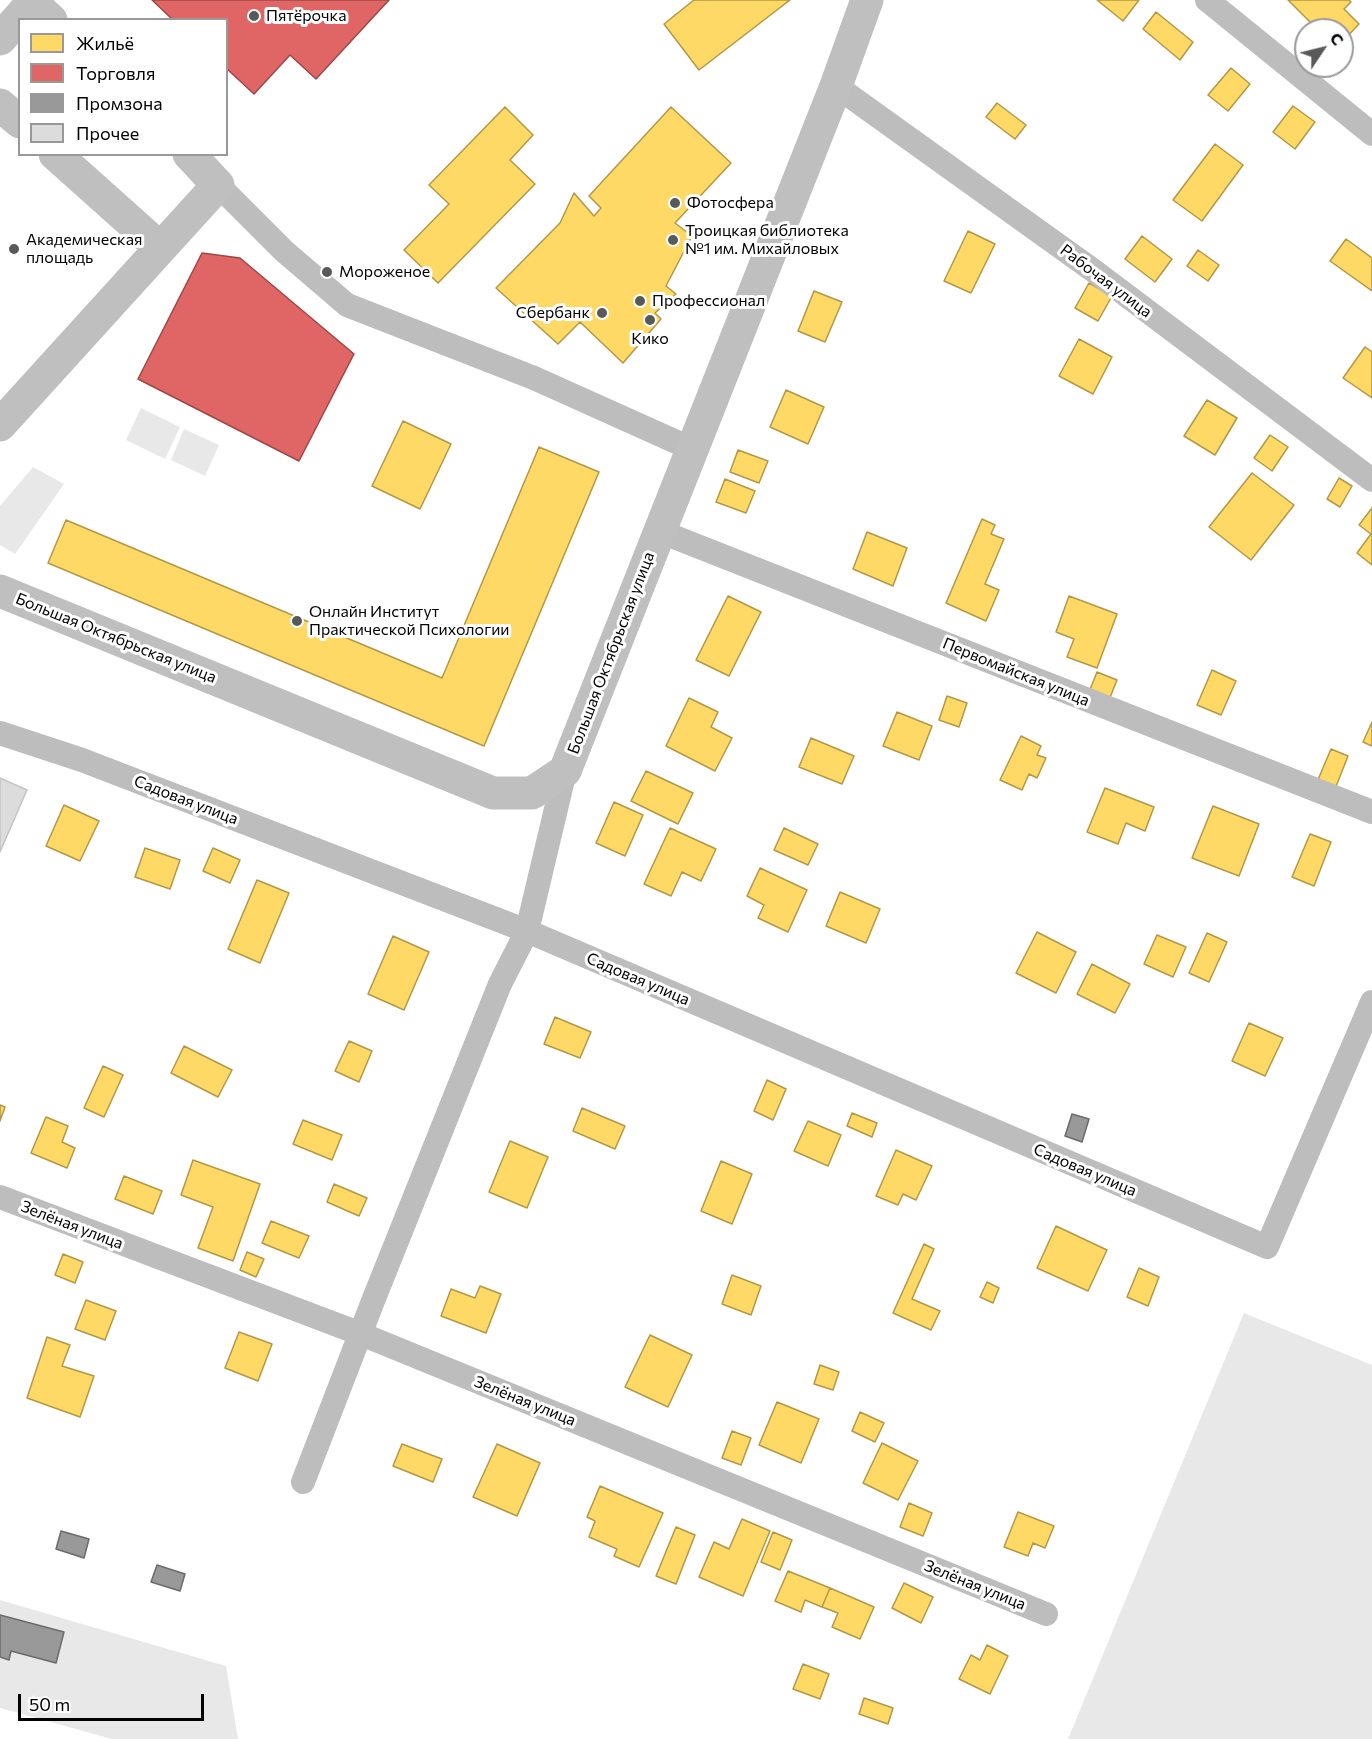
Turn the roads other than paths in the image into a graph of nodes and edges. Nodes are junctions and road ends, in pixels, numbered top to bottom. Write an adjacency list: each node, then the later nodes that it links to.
1 (867, 0): 7 (main road, Большая Октябрьская улица)
2 (1207, 0): 10 (street)
3 (37, 8): 4 (main road)
4 (25, 18)
5 (18, 24): 6 (main road)
6 (0, 39)
7 (836, 86): 16 (main road, Большая Октябрьская улица); 17 (street, Рабочая улица)
8 (0, 105): 9 (main road)
9 (18, 120)
10 (1372, 134)
11 (57, 156): 14 (main road)
12 (191, 156): 13 (main road)
13 (218, 185): 14 (main road); 16 (street)
14 (159, 247): 15 (main road)
15 (0, 425)
16 (692, 449): 18 (main road, Большая Октябрьская улица)
17 (1372, 480)
18 (659, 531): 21 (main road, Большая Октябрьская улица); 22 (street, Первомайская улица)
19 (0, 591): 21 (main road, Большая Октябрьская улица)
20 (0, 733): 23 (street, Садовая улица)
21 (565, 771): 23 (street)
22 (1372, 812)
23 (527, 931): 24 (street, Садовая улица); 26 (street)
24 (1372, 1002)
25 (0, 1197): 26 (street, Зелёная улица)
26 (360, 1334): 27 (street); 28 (street, Зелёная улица)
27 (303, 1482)
28 (1046, 1614)

